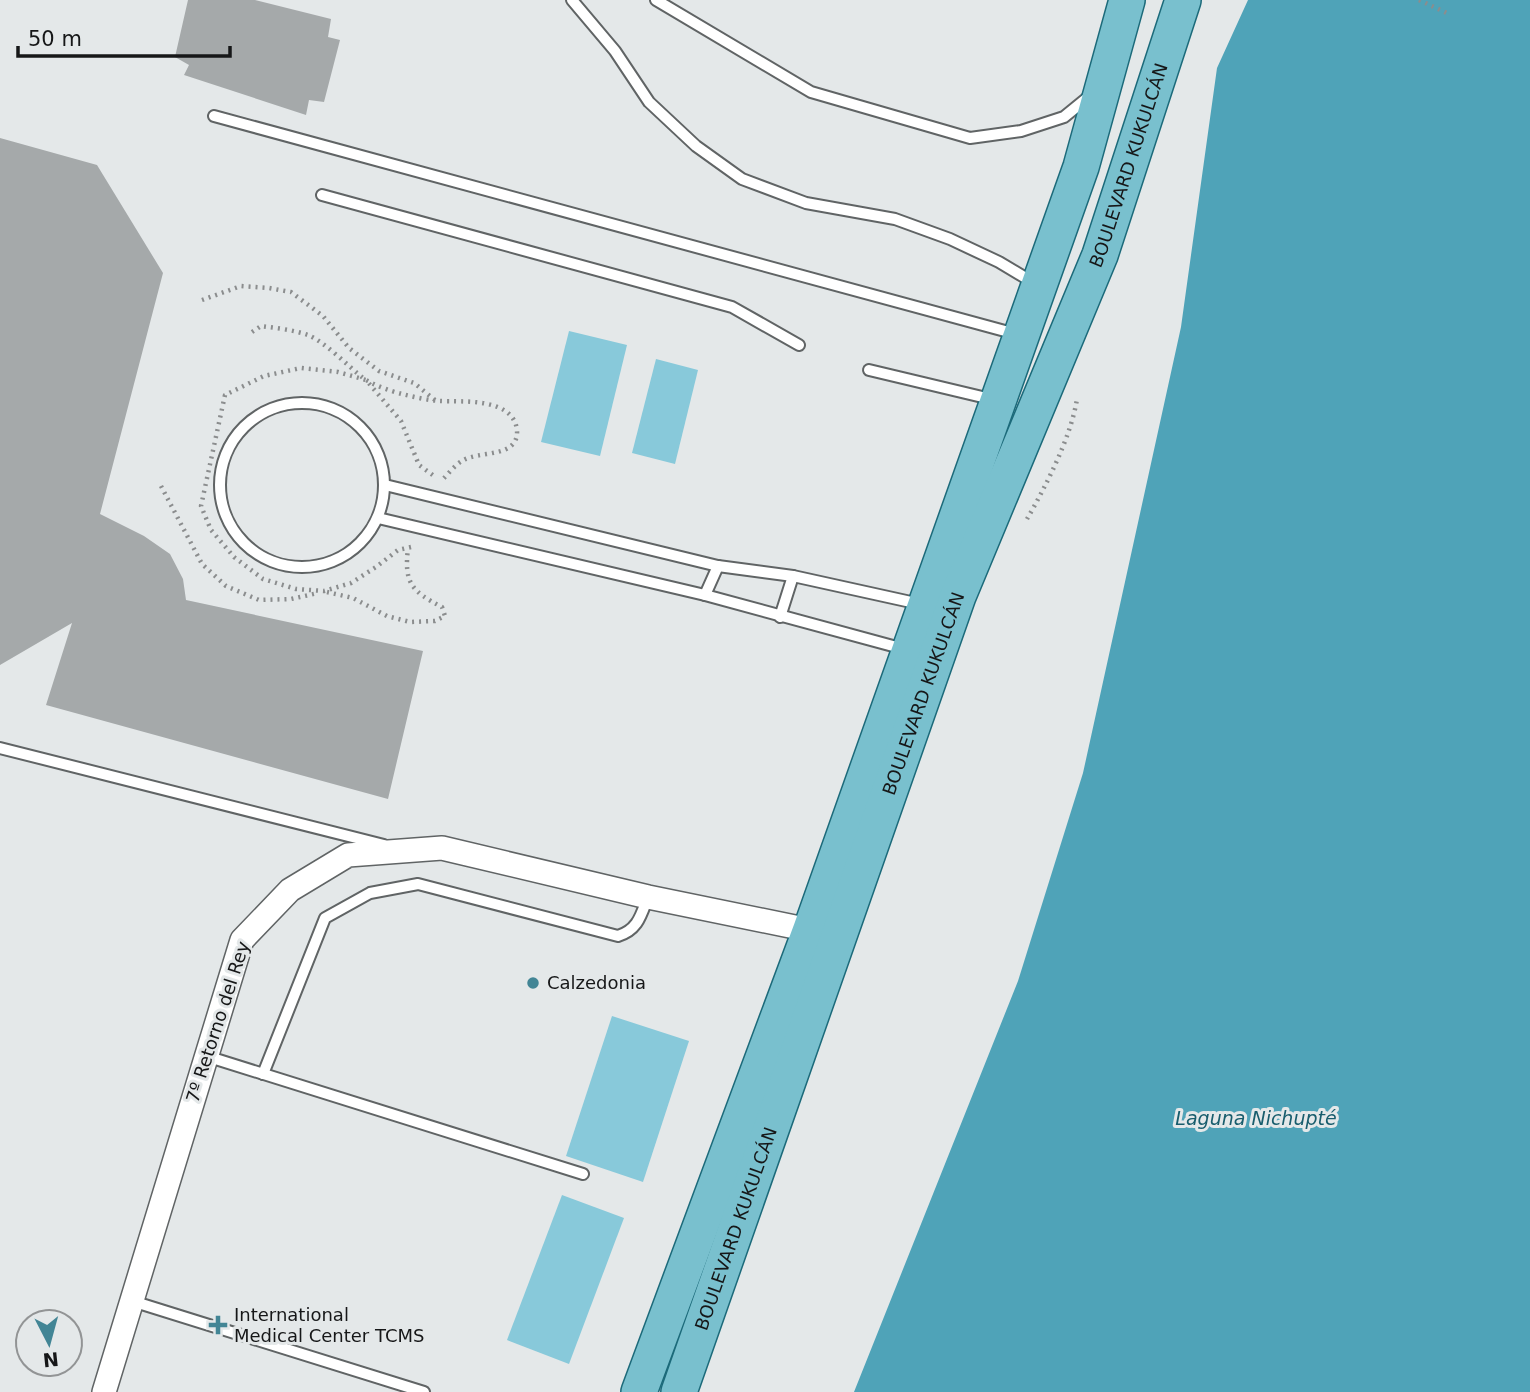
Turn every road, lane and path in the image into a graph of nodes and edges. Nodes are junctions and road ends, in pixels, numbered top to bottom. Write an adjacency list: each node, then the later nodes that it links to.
1 (572, 0): 10 (lane)
2 (656, 0): 7 (lane)
3 (1127, 0): 7 (main road, BOULEVARD KUKULCÁN)
4 (1183, 0): 32 (main road, BOULEVARD KUKULCÁN)
5 (1419, 0): 6 (path)
6 (1449, 14)
7 (1105, 85): 10 (main road, BOULEVARD KUKULCÁN)
8 (214, 116): 13 (lane)
9 (322, 195): 14 (lane)
10 (1039, 286): 13 (main road, BOULEVARD KUKULCÁN)
11 (202, 300): 16 (path)
12 (253, 332): 16 (path)
13 (1022, 335): 17 (main road, BOULEVARD KUKULCÁN)
14 (799, 345)
15 (869, 370): 17 (lane)
16 (435, 401): 18 (path)
17 (998, 401): 26 (main road, BOULEVARD KUKULCÁN)
18 (442, 480)
19 (385, 485): 21 (lane); 21 (lane); 23 (lane)
20 (161, 486): 22 (path)
21 (378, 518): 25 (lane)
22 (408, 548)
23 (718, 566): 24 (lane); 25 (lane)
24 (793, 576): 26 (lane); 27 (lane)
25 (705, 595): 27 (lane)
26 (926, 606): 28 (main road, BOULEVARD KUKULCÁN)
27 (780, 617): 28 (lane)
28 (910, 650): 32 (main road, BOULEVARD KUKULCÁN)
29 (0, 748): 30 (lane)
30 (405, 850): 31 (street, 7º Retorno del Rey); 33 (street, 7º Retorno del Rey)
31 (648, 897): 32 (street, 7º Retorno del Rey); 34 (lane)
32 (825, 933): 39 (main road, BOULEVARD KUKULCÁN); 40 (main road, BOULEVARD KUKULCÁN)
33 (206, 1056): 34 (lane); 36 (street, 7º Retorno del Rey)
34 (263, 1074): 35 (lane)
35 (583, 1174)
36 (132, 1301): 37 (street, 7º Retorno del Rey); 38 (lane)
37 (104, 1392)
38 (424, 1392)
39 (639, 1392)
40 (679, 1392)

